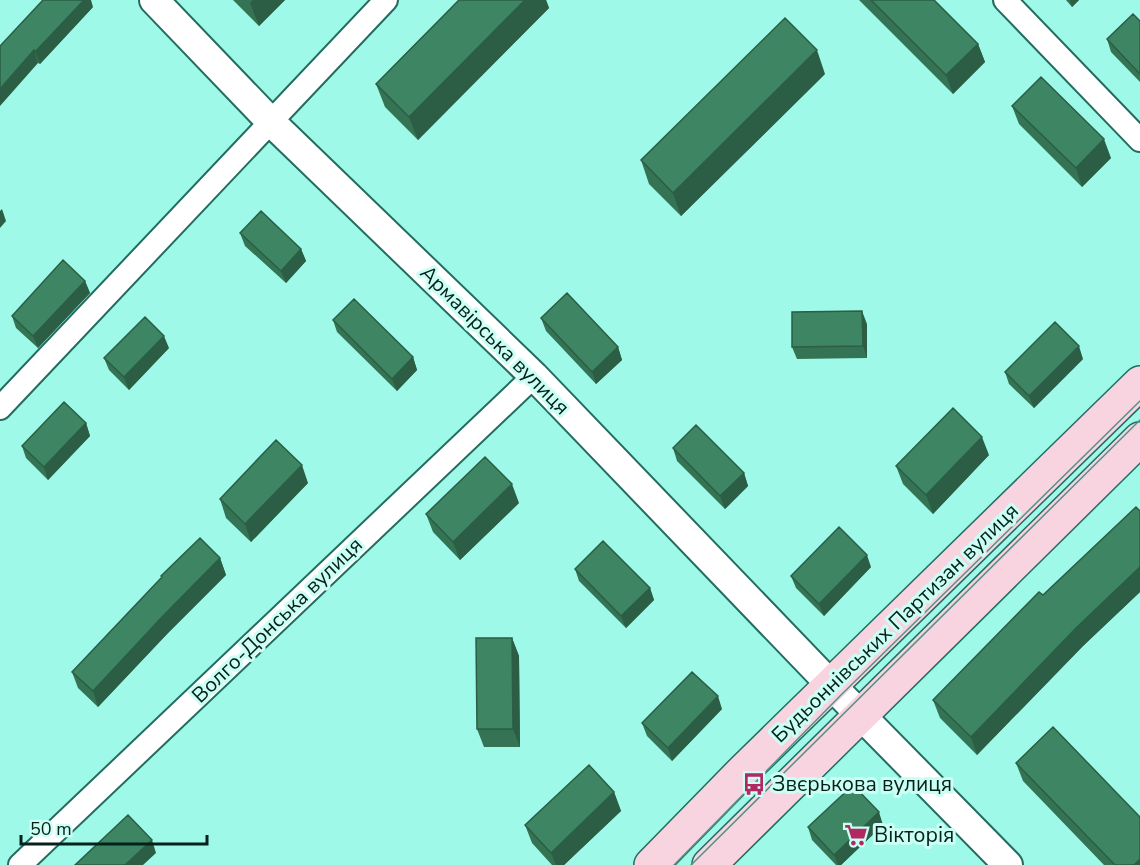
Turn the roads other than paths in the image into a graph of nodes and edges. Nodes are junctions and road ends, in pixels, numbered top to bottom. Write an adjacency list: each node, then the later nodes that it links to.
1 (154, 0): 4 (street, Армавірська вулиця)
2 (386, 0): 4 (street)
3 (1005, 0): 5 (street)
4 (271, 122): 6 (street, Армавірська вулиця); 8 (street)
5 (1140, 140)
6 (534, 376): 10 (street, Армавірська вулиця); 12 (street, Волго-Донська вулиця)
7 (1140, 383): 10 (main road, Будьоннівських Партизан вулиця)
8 (0, 408)
9 (1140, 439): 11 (main road, Будьоннівських Партизан вулиця)
10 (831, 686): 11 (street); 13 (main road, Будьоннівських Партизан вулиця)
11 (860, 716): 14 (main road, Будьоннівських Партизан вулиця); 15 (street)
12 (20, 865)
13 (651, 865)
14 (710, 865)
15 (1008, 865)

